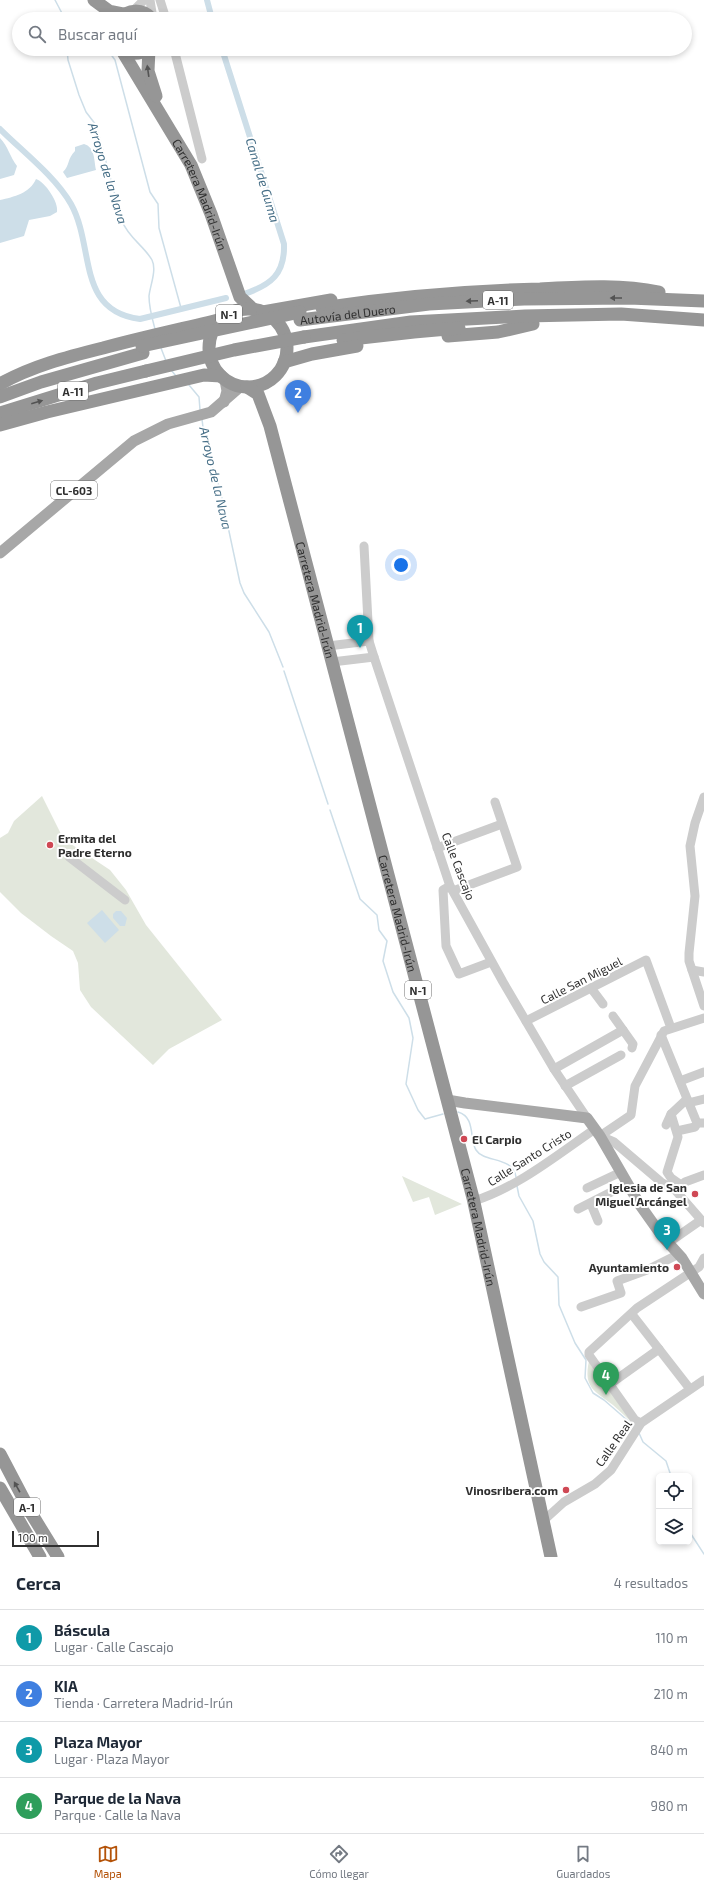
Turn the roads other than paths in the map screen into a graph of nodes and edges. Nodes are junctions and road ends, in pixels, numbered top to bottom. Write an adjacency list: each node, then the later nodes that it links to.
1 (92, 0): 5 (highway); 6 (highway)
2 (144, 0): 7 (street)
3 (150, 0): 8 (street)
4 (160, 0): 9 (street)
5 (101, 12)
6 (113, 12)
7 (129, 12)
8 (151, 12)
9 (164, 12)
10 (126, 56): 13 (highway, Carretera Madrid-Irún / N-1)
11 (148, 56): 13 (highway, Carretera Madrid-Irún / N-1, one-way to 11)
12 (176, 56): 14 (street)
13 (173, 132): 15 (highway, Carretera Madrid-Irún / N-1)
14 (202, 159)
15 (225, 257): 18 (highway, Carretera Madrid-Irún / N-1); 20 (highway, Carretera Madrid-Irún / N-1)
16 (563, 288): 17 (highway); 18 (highway); 19 (highway)
17 (701, 301): 19 (highway, Autovía del Duero / A-11, one-way to 19)
18 (259, 311): 20 (highway, N-1); 25 (highway, N-1)
19 (300, 316): 24 (highway, Autovía del Duero / A-11)
20 (225, 317): 24 (highway); 27 (highway, N-1)
21 (701, 320): 22 (highway); 23 (highway, Autovía del Duero / A-11)
22 (533, 324): 23 (highway); 25 (highway)
23 (304, 341): 26 (highway, Autovía del Duero / A-11, bridge)
24 (143, 345): 29 (highway); 30 (highway); 32 (highway, Autovía del Duero / A-11)
25 (284, 362): 28 (highway)
26 (147, 375): 35 (highway, Autovía del Duero / A-11, one-way to 26); 36 (highway)
27 (223, 378): 31 (highway, N-1); 33 (main road); 36 (highway)
28 (266, 382): 31 (highway); 34 (highway, Carretera Madrid-Irún / N-1)
29 (0, 384)
30 (0, 387)
31 (244, 387): 33 (main road, CL-603); 34 (highway, Carretera Madrid-Irún / N-1)
32 (0, 397)
33 (224, 402): 38 (main road, CL-603)
34 (265, 412): 40 (highway, Carretera Madrid-Irún / N-1)
35 (0, 413)
36 (0, 425)
37 (364, 546): 39 (street, Calle Cascajo)
38 (0, 553)
39 (369, 641): 40 (street); 41 (street, Calle Cascajo)
40 (328, 646): 42 (highway, Carretera Madrid-Irún / N-1)
41 (374, 657): 42 (street); 47 (street, Calle Cascajo)
42 (332, 662): 72 (highway, Carretera Madrid-Irún / N-1)
43 (704, 797): 45 (street)
44 (494, 802): 46 (street)
45 (700, 819): 52 (street)
46 (502, 824): 47 (street); 49 (street)
47 (437, 848): 49 (street, Calle Cascajo)
48 (69, 856): 50 (street)
49 (452, 889): 51 (street, Calle Cascajo); 51 (street)
50 (125, 900)
51 (491, 962): 61 (street, Calle Cascajo)
52 (692, 970): 53 (street); 55 (street)
53 (704, 972)
54 (704, 976): 55 (street)
55 (696, 984): 58 (street)
56 (591, 988): 57 (street); 61 (street, Calle San Miguel); 62 (street, Calle San Miguel)
57 (603, 1004)
58 (704, 1006)
59 (612, 1016): 63 (street)
60 (704, 1018): 62 (street)
61 (526, 1021): 67 (street, Calle Cascajo)
62 (671, 1028): 64 (street)
63 (623, 1030): 65 (street); 67 (street)
64 (661, 1035): 69 (street); 79 (street, Calle Santo Cristo)
65 (632, 1048)
66 (621, 1055): 70 (street)
67 (554, 1069): 70 (street, Calle Cascajo)
68 (704, 1072): 69 (street)
69 (680, 1081): 73 (street)
70 (565, 1086): 75 (street, Calle Cascajo)
71 (704, 1099): 73 (street)
72 (447, 1100): 75 (main road); 85 (highway, Carretera Madrid-Irún / N-1)
73 (687, 1101): 74 (street); 76 (street)
74 (671, 1114): 77 (street); 78 (street)
75 (587, 1118): 79 (main road, Calle Cascajo)
76 (700, 1123): 78 (street)
77 (666, 1125)
78 (678, 1131): 84 (street)
79 (598, 1133): 80 (main road, Calle Cascajo); 84 (street); 85 (street, Calle Santo Cristo)
80 (621, 1172): 82 (main road, Calle Cascajo); 83 (street)
81 (704, 1175): 84 (street)
82 (627, 1184): 86 (street); 90 (main road, Calle Cascajo)
83 (587, 1188)
84 (679, 1188): 89 (street)
85 (474, 1201): 104 (highway, Carretera Madrid-Irún / N-1)
86 (591, 1204): 87 (street); 88 (street)
87 (578, 1209)
88 (598, 1221)
89 (703, 1222): 90 (street)
90 (665, 1239): 91 (main road, Calle Cascajo)
91 (679, 1254): 93 (main road, Calle Cascajo); 95 (street)
92 (704, 1258): 93 (street)
93 (698, 1268): 94 (main road, Calle Cascajo); 99 (street)
94 (704, 1294)
95 (581, 1307)
96 (634, 1317): 97 (street)
97 (659, 1349): 99 (street); 100 (street)
98 (704, 1380): 100 (street, Calle Real)
99 (610, 1384): 101 (street)
100 (690, 1389): 101 (street, Calle Real)
101 (641, 1424): 104 (street, Calle Real)
102 (0, 1454): 106 (highway, A-1, one-way to 102)
103 (0, 1488): 105 (highway, A-1)
104 (543, 1521): 107 (highway, Carretera Madrid-Irún / N-1)
105 (40, 1557)
106 (58, 1557)
107 (551, 1557)

